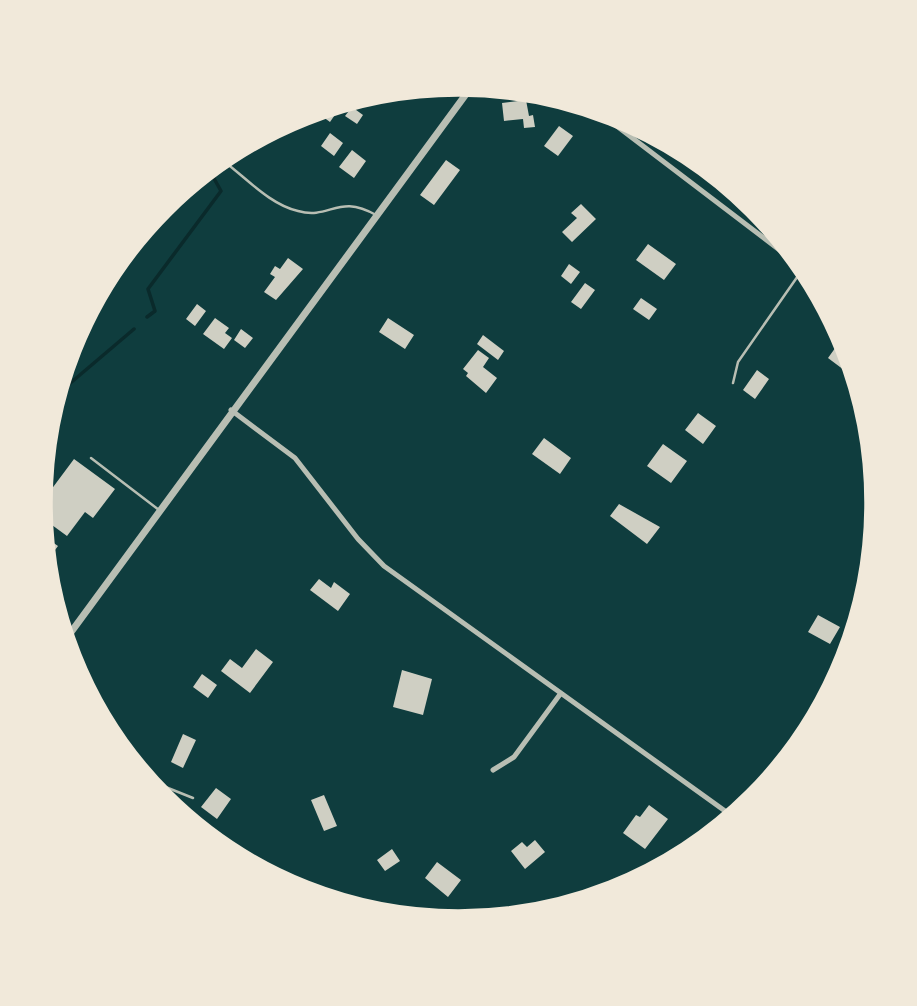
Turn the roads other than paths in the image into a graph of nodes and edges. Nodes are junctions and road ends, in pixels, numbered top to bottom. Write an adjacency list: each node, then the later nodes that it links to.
1 (465, 95): 4 (street)
2 (619, 128): 5 (street)
3 (230, 166): 4 (lane)
4 (376, 215): 8 (street)
5 (775, 247)
6 (798, 276): 7 (lane)
7 (733, 383)
8 (231, 410): 10 (street); 12 (street)
9 (91, 458): 10 (lane)
10 (159, 510): 11 (street)
11 (71, 632)
12 (561, 693): 13 (street); 16 (street)
13 (493, 770)
14 (167, 787): 15 (lane)
15 (193, 798)
16 (725, 811)

